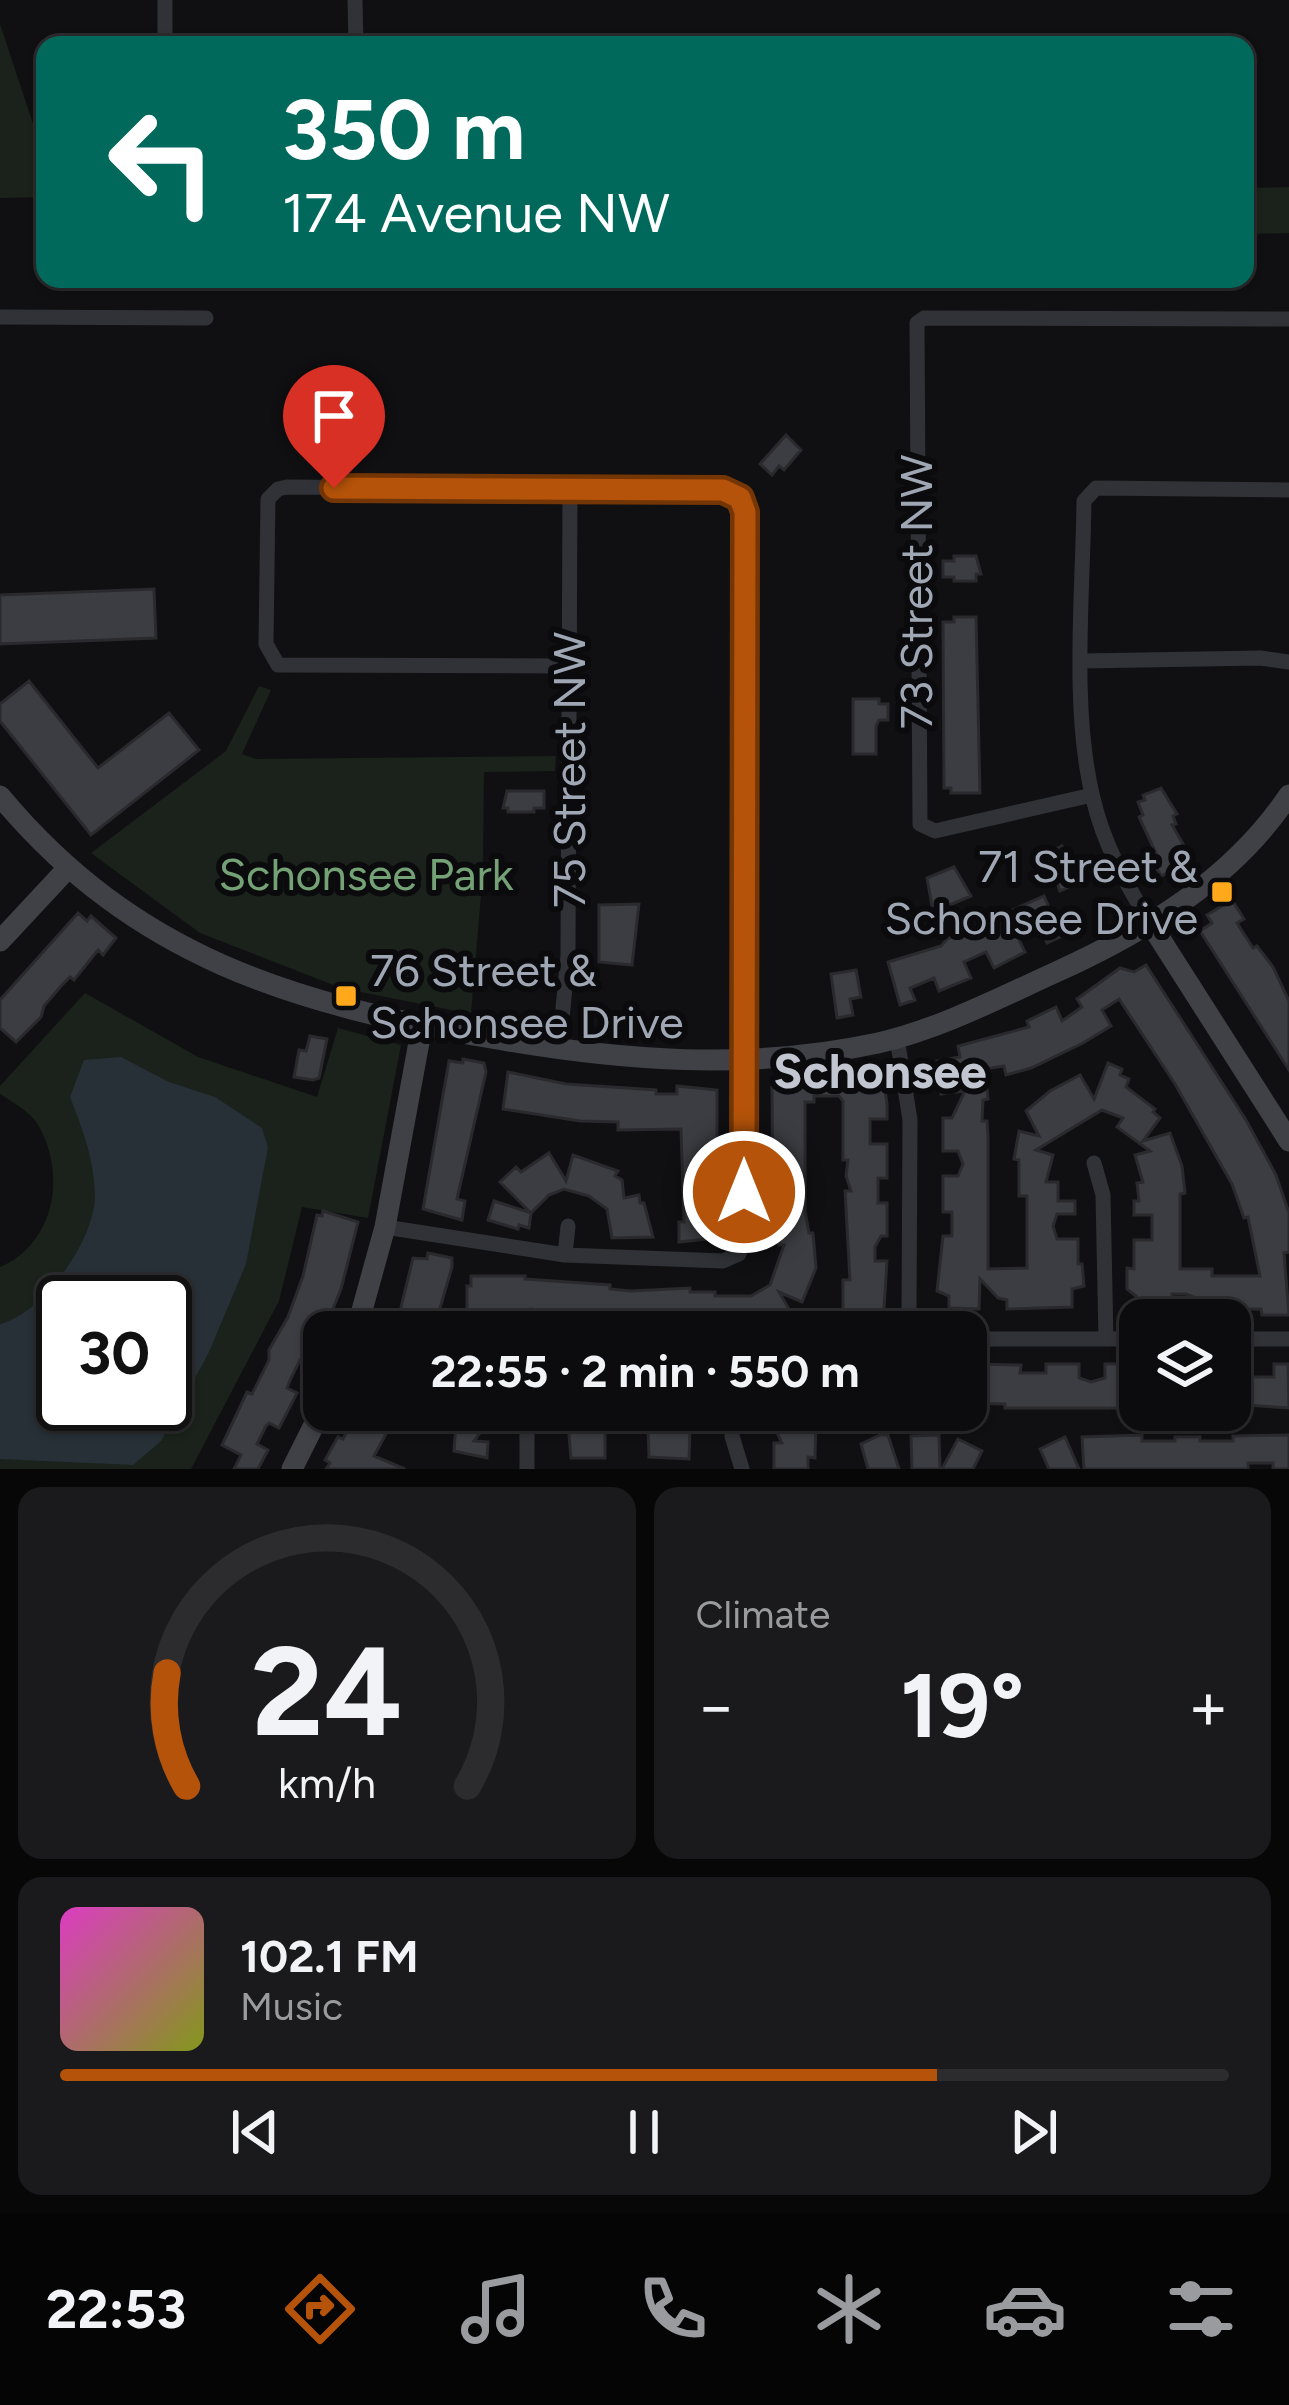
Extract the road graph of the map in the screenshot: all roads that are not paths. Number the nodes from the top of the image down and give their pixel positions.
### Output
1 (165, 0) edge
2 (355, 0) edge
3 (165, 36) edge
4 (356, 36) edge
5 (0, 317) edge
6 (206, 318) dead end
7 (1289, 319) edge
8 (570, 489) junction
9 (1289, 490) edge
10 (1082, 661) junction
11 (1289, 662) edge
12 (569, 666) junction
13 (1092, 795) junction
14 (1289, 795) edge
15 (0, 796) edge
16 (68, 868) junction
17 (1150, 923) junction
18 (0, 940) edge
19 (422, 1026) junction
20 (897, 1038) junction
21 (559, 1050) junction
22 (744, 1060) junction
23 (1289, 1141) edge
24 (1094, 1163) dead end
25 (568, 1226) dead end
26 (385, 1227) junction
27 (565, 1255) junction
28 (362, 1311) edge
29 (913, 1311) edge
30 (987, 1339) edge
31 (1106, 1339) junction
32 (1119, 1339) edge
33 (1251, 1339) edge
34 (1289, 1339) edge
35 (311, 1431) edge
36 (527, 1434) dead end
37 (732, 1436) dead end
38 (292, 1469) edge
39 (527, 1469) edge
40 (742, 1469) edge

1 - 3 street
2 - 4 street
5 - 6 street
7 - 13 street, 73 Street NW
8 - 12 street, 75 Street NW
8 - 12 street
8 - 22 street
9 - 10 street
10 - 11 street
10 - 13 street
12 - 21 street, 75 Street NW
13 - 17 street
14 - 17 street
15 - 16 street
16 - 18 street
16 - 19 street
17 - 20 street
17 - 23 street
19 - 21 street
19 - 26 street
20 - 22 street
20 - 29 street
21 - 22 street
22 - 27 street
24 - 31 street
25 - 27 street
26 - 27 street
26 - 28 street
30 - 31 street
31 - 32 street
33 - 34 street
35 - 38 street
36 - 39 street
37 - 40 street

